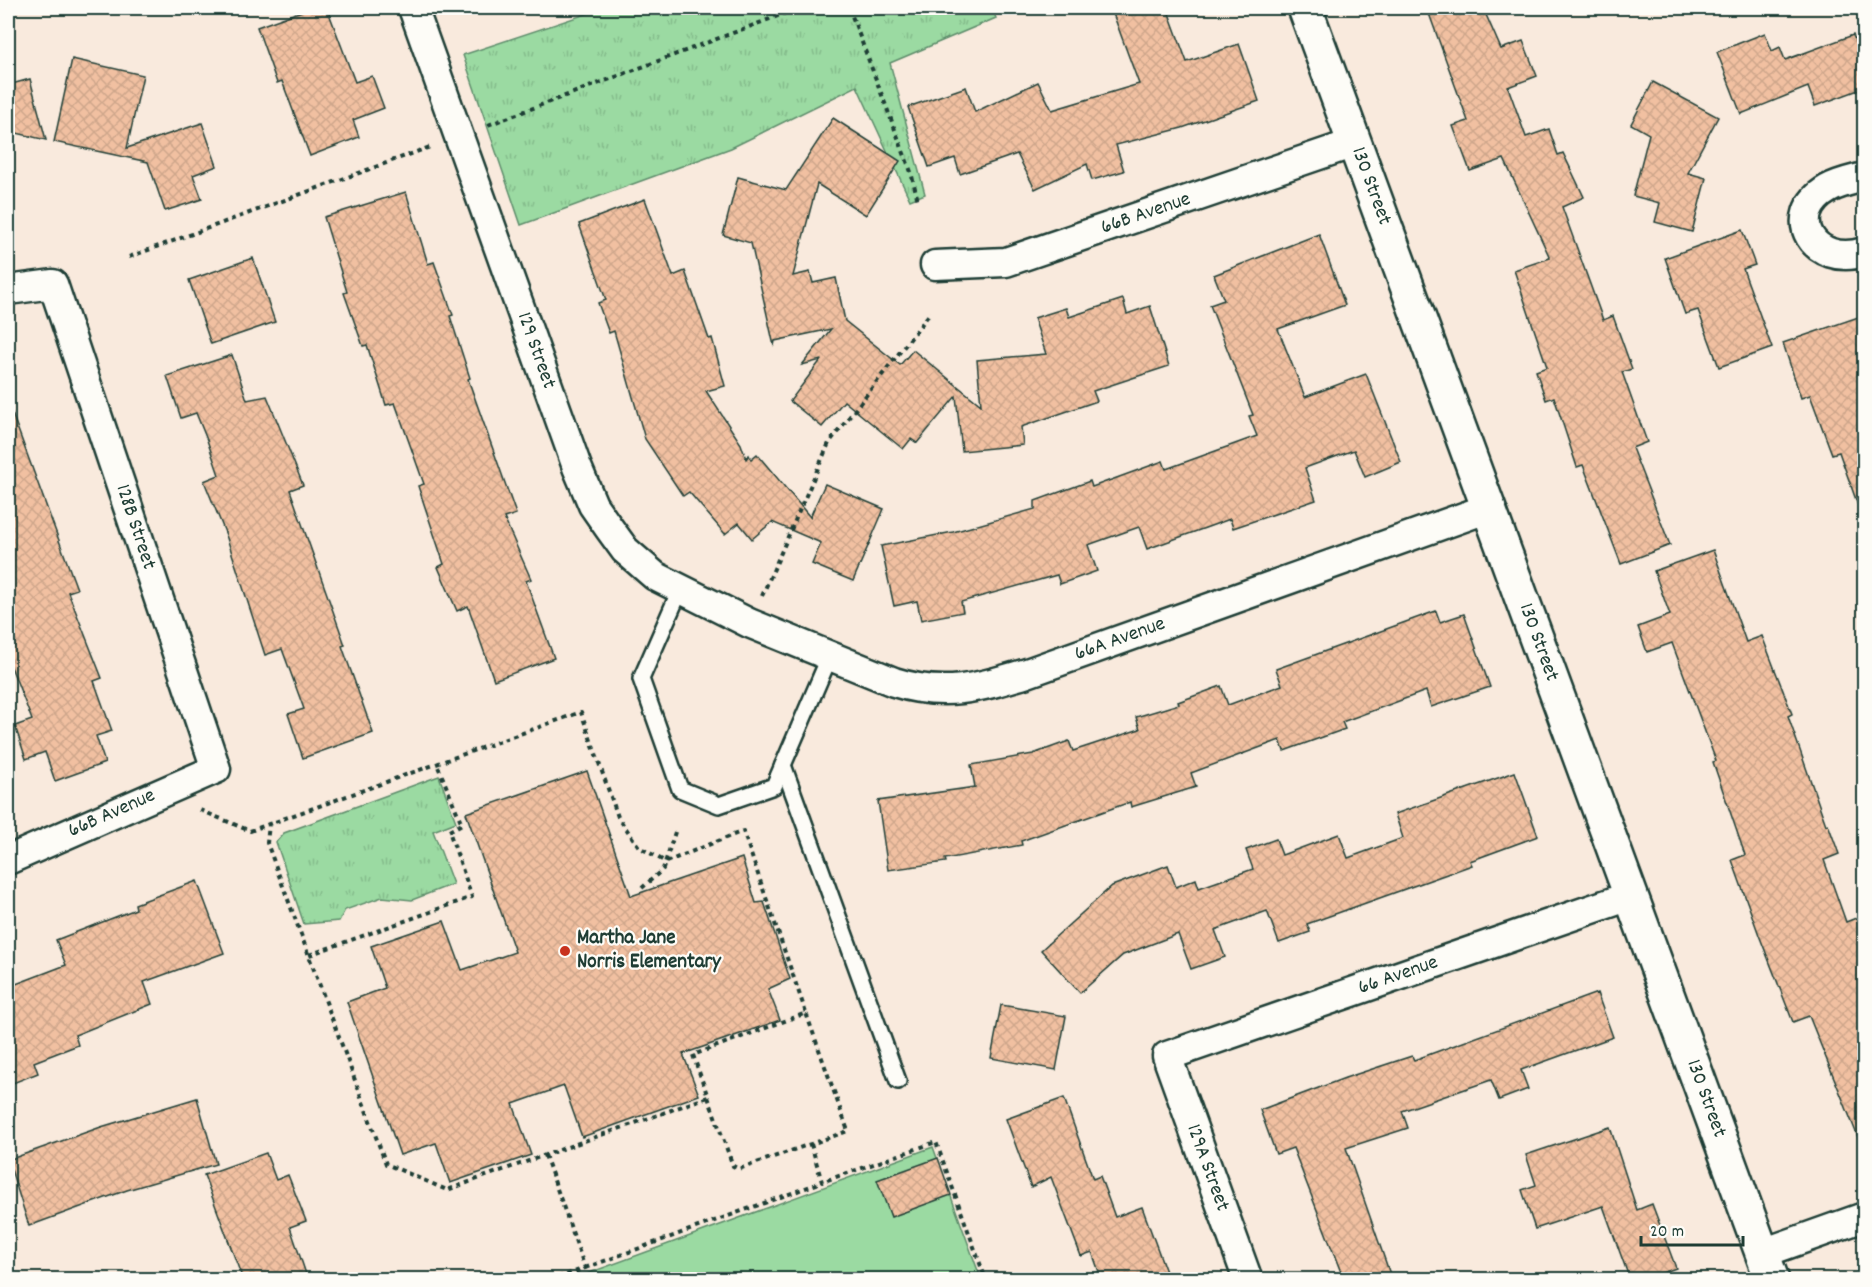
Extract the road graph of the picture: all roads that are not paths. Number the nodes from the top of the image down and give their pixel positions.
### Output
1 (413, 8) edge
2 (1305, 8) edge
3 (1354, 143) junction
4 (1864, 177) edge
5 (1864, 252) edge
6 (935, 265) dead end
7 (8, 290) edge
8 (1489, 508) junction
9 (680, 591) junction
10 (755, 611) joint
11 (829, 658) junction
12 (783, 765) junction
13 (216, 769) joint
14 (8, 860) edge
15 (1629, 896) junction
16 (1167, 1056) joint
17 (898, 1081) dead end
18 (1864, 1217) edge
19 (1768, 1266) edge
20 (1248, 1280) edge

1 - 9 street, 129 Street
2 - 3 street, 130 Street
3 - 6 street, 66B Avenue
3 - 8 street, 130 Street
4 - 5 street
7 - 13 street, 128B Street
8 - 11 street, 66A Avenue
8 - 15 street, 130 Street
9 - 10 street, 129 Street
9 - 12 lane
10 - 11 street, 66A Avenue
11 - 12 lane
12 - 17 lane
13 - 14 street, 66B Avenue
15 - 16 street, 66 Avenue
15 - 19 street, 130 Street
16 - 20 street, 129A Street
18 - 19 street

